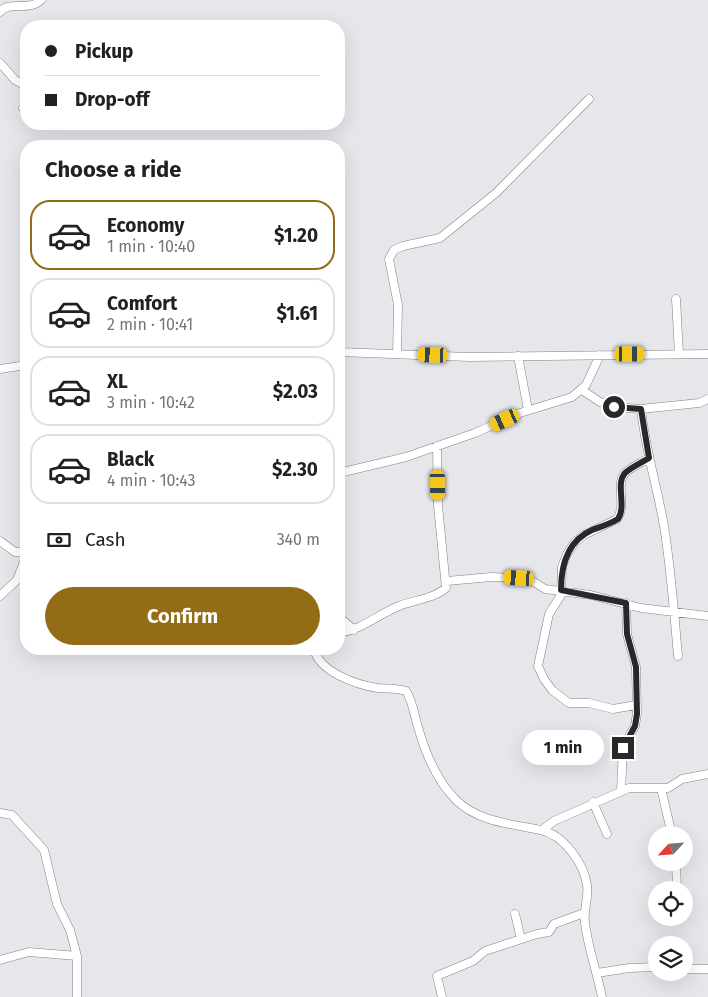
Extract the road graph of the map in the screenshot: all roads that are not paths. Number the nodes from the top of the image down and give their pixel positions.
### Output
1 (41, 0) edge
2 (0, 12) edge
3 (0, 63) edge
4 (20, 83) edge
5 (589, 99) dead end
6 (676, 299) dead end
7 (345, 352) edge
8 (397, 354) junction
9 (679, 354) junction
10 (600, 355) junction
11 (518, 356) junction
12 (707, 356) edge
13 (20, 366) edge
14 (0, 369) edge
15 (582, 390) junction
16 (708, 399) edge
17 (641, 409) junction
18 (528, 410) junction
19 (437, 446) junction
20 (649, 458) junction
21 (345, 473) edge
22 (0, 540) edge
23 (20, 552) edge
24 (20, 572) edge
25 (447, 581) junction
26 (561, 590) junction
27 (0, 596) edge
28 (626, 603) junction
29 (675, 611) junction
30 (708, 616) edge
31 (345, 622) edge
32 (354, 630) junction
33 (345, 632) edge
34 (316, 655) edge
35 (678, 656) dead end
36 (636, 705) junction
37 (708, 774) edge
38 (661, 788) junction
39 (621, 792) junction
40 (593, 802) junction
41 (0, 813) edge
42 (670, 826) edge
43 (542, 830) junction
44 (607, 834) dead end
45 (584, 913) junction
46 (515, 914) dead end
47 (521, 939) junction
48 (77, 956) junction
49 (0, 960) edge
50 (648, 967) edge
51 (693, 969) edge
52 (708, 969) edge
53 (597, 974) junction
54 (77, 997) edge
55 (442, 997) edge
56 (602, 997) edge

1 - 2 street
3 - 4 street
5 - 8 street
6 - 9 street
7 - 8 street
8 - 11 street
9 - 10 street
9 - 12 street
10 - 11 street
10 - 15 street
11 - 18 street
13 - 14 street
15 - 17 street
15 - 18 street
16 - 17 street
17 - 20 street
18 - 19 street
19 - 21 street
19 - 25 street
20 - 26 street
20 - 29 street
22 - 23 street
24 - 27 street
25 - 26 street
25 - 32 street
26 - 28 street
26 - 36 street
28 - 29 street
28 - 36 street
29 - 30 street
29 - 35 street
31 - 32 street
32 - 33 street
34 - 43 street
36 - 39 street
37 - 38 street
38 - 39 street
38 - 42 street
39 - 40 street
40 - 43 street
40 - 44 street
41 - 48 street
43 - 45 street
45 - 47 street
45 - 53 street
46 - 47 street
47 - 55 street
48 - 49 street
48 - 54 street
50 - 53 street
51 - 52 street
53 - 56 street

